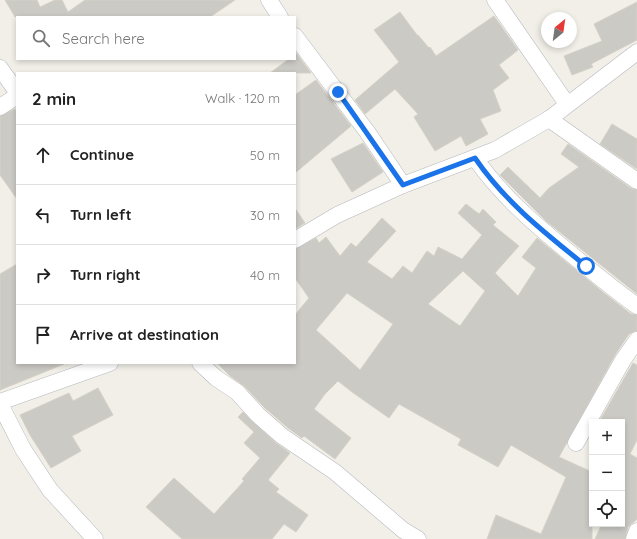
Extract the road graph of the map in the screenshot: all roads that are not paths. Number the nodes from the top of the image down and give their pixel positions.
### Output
1 (269, 0) edge
2 (495, 0) edge
3 (279, 16) edge
4 (296, 37) edge
5 (637, 52) edge
6 (0, 68) edge
7 (16, 91) edge
8 (16, 97) edge
9 (567, 104) junction
10 (0, 108) edge
11 (549, 119) junction
12 (475, 158) junction
13 (637, 182) edge
14 (403, 185) junction
15 (296, 239) edge
16 (637, 306) edge
17 (637, 340) edge
18 (631, 358) edge
19 (107, 364) edge
20 (201, 364) edge
21 (0, 403) edge
22 (576, 443) dead end
23 (637, 531) edge
24 (95, 539) edge
25 (418, 539) edge
26 (634, 539) edge

1 - 3 street
2 - 9 street
4 - 14 street
5 - 9 street
6 - 7 street
8 - 10 street
9 - 11 street
11 - 12 street
11 - 13 street
12 - 14 street
12 - 16 street
14 - 15 street
17 - 18 street
18 - 22 street
19 - 21 street
20 - 25 street
21 - 24 street
23 - 26 street

